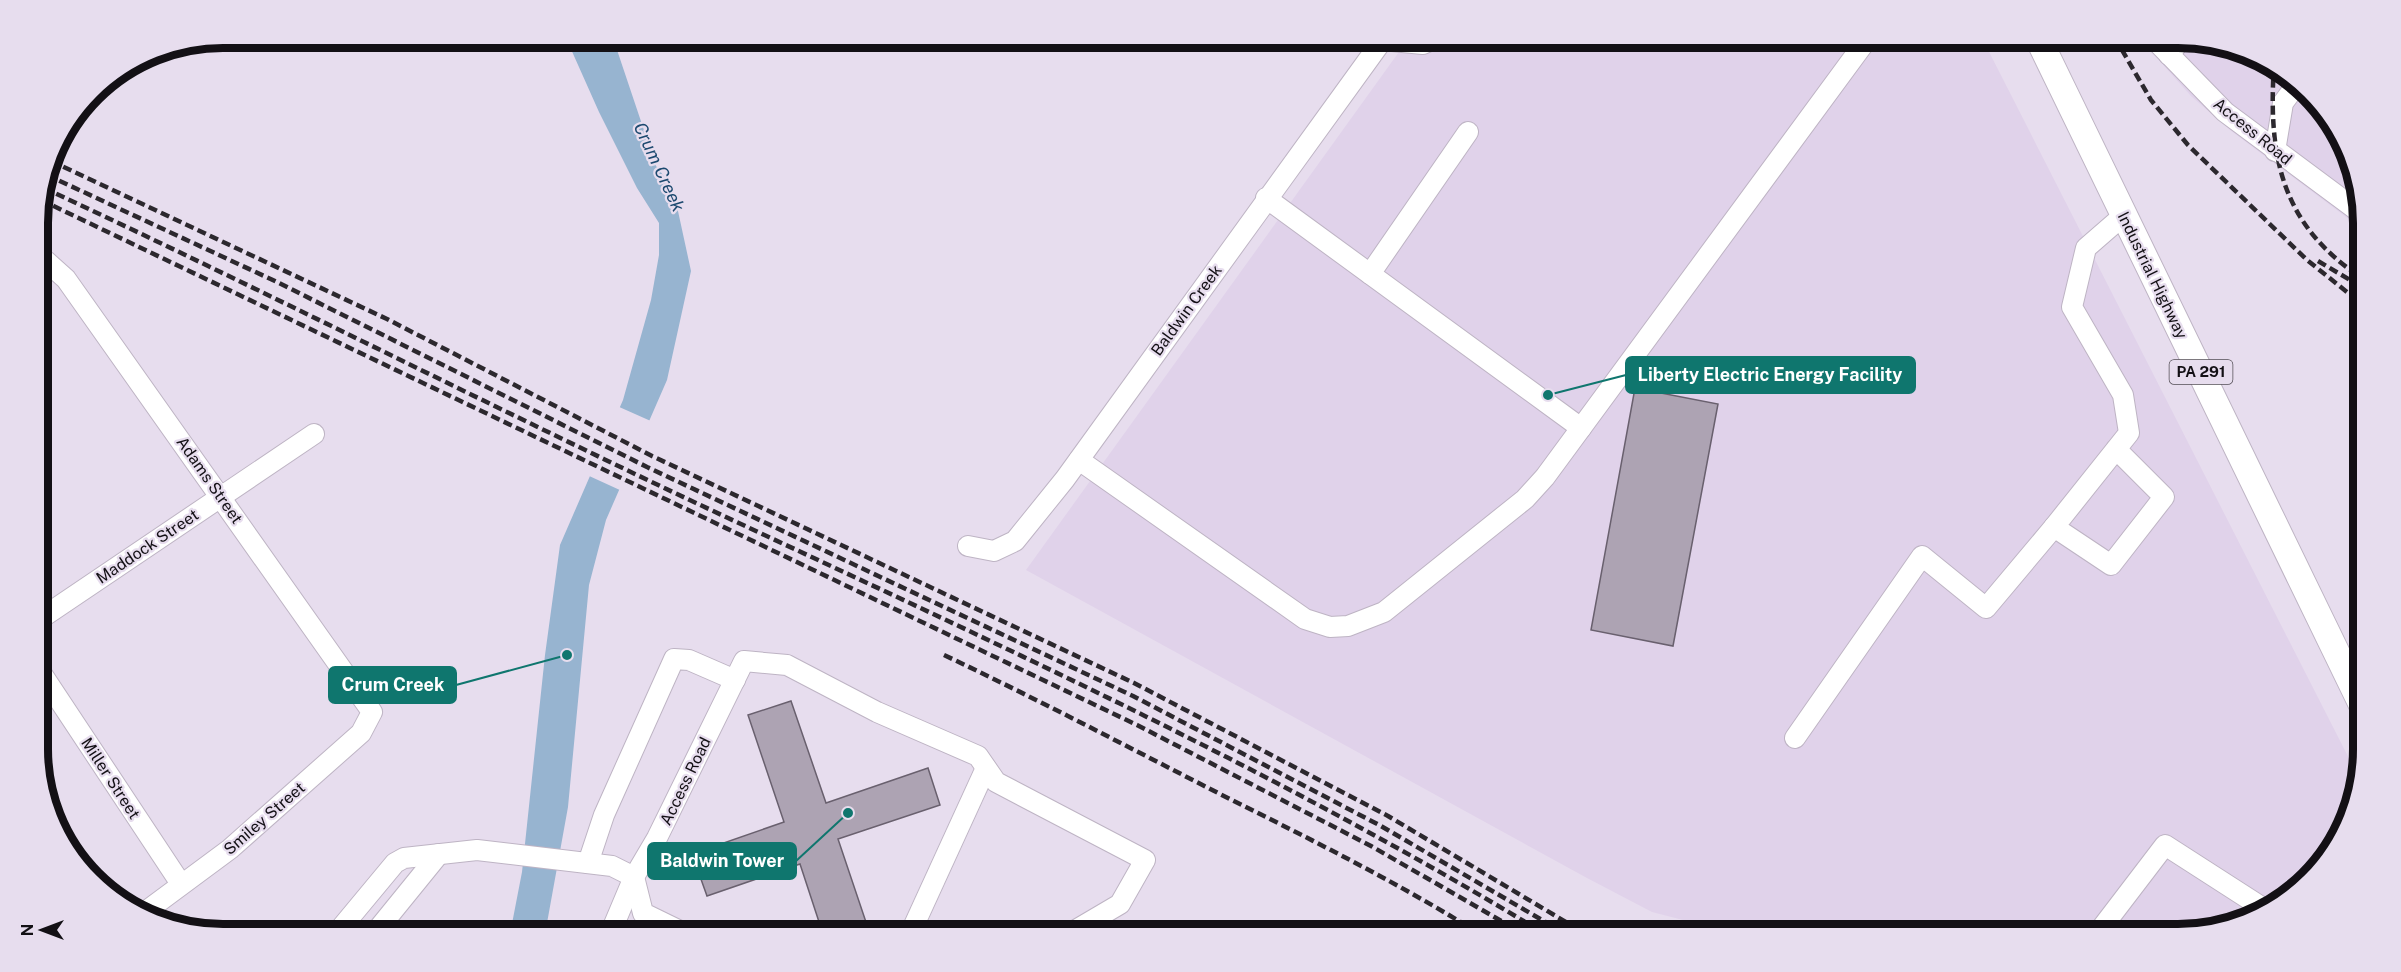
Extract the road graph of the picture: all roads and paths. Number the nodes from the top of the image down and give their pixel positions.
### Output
1 (1376, 48) edge
2 (1862, 48) edge
3 (2043, 48) edge
4 (2162, 48) edge
5 (2174, 48) edge
6 (2169, 55) junction
7 (2292, 90) edge
8 (1468, 132) dead end
9 (2275, 151) junction
10 (1266, 198) junction
11 (2352, 207) edge
12 (2124, 215) junction
13 (48, 264) edge
14 (1370, 274) junction
15 (1581, 428) junction
16 (314, 434) dead end
17 (2116, 449) junction
18 (1079, 460) junction
19 (222, 496) junction
20 (2054, 527) junction
21 (968, 546) dead end
22 (48, 614) edge
23 (735, 680) junction
24 (48, 683) edge
25 (2353, 686) edge
26 (372, 712) joint
27 (1795, 738) dead end
28 (986, 768) junction
29 (439, 854) junction
30 (579, 862) junction
31 (634, 877) junction
32 (181, 884) junction
33 (2258, 905) edge
34 (150, 908) edge
35 (344, 924) edge
36 (382, 924) edge
37 (614, 924) edge
38 (666, 924) edge
39 (915, 924) edge
40 (1086, 924) edge
41 (2105, 924) edge

1 - 10 street, Baldwin Creek
2 - 15 street
3 - 12 main road, Industrial Highway / PA 291
4 - 6 street, Access Road
5 - 6 street
6 - 9 street, Access Road
7 - 9 street
8 - 14 street
9 - 11 street, Access Road
10 - 14 street
10 - 18 street, Baldwin Creek
12 - 17 street
12 - 25 main road, Industrial Highway / PA 291
13 - 19 street, Adams Street
14 - 15 street
15 - 18 street
16 - 19 street, Maddock Street
17 - 20 street
17 - 20 street
18 - 21 street, Baldwin Creek
19 - 22 street, Maddock Street
19 - 26 street, Adams Street
20 - 27 street
23 - 28 street, Access Road
23 - 30 street
23 - 31 street, Access Road
24 - 32 street, Miller Street
26 - 32 street, Smiley Street
28 - 39 street
28 - 40 street
29 - 30 street
29 - 35 street
29 - 36 street
30 - 31 street
31 - 37 street, Access Road
31 - 38 street
32 - 34 street, Smiley Street
33 - 41 street

